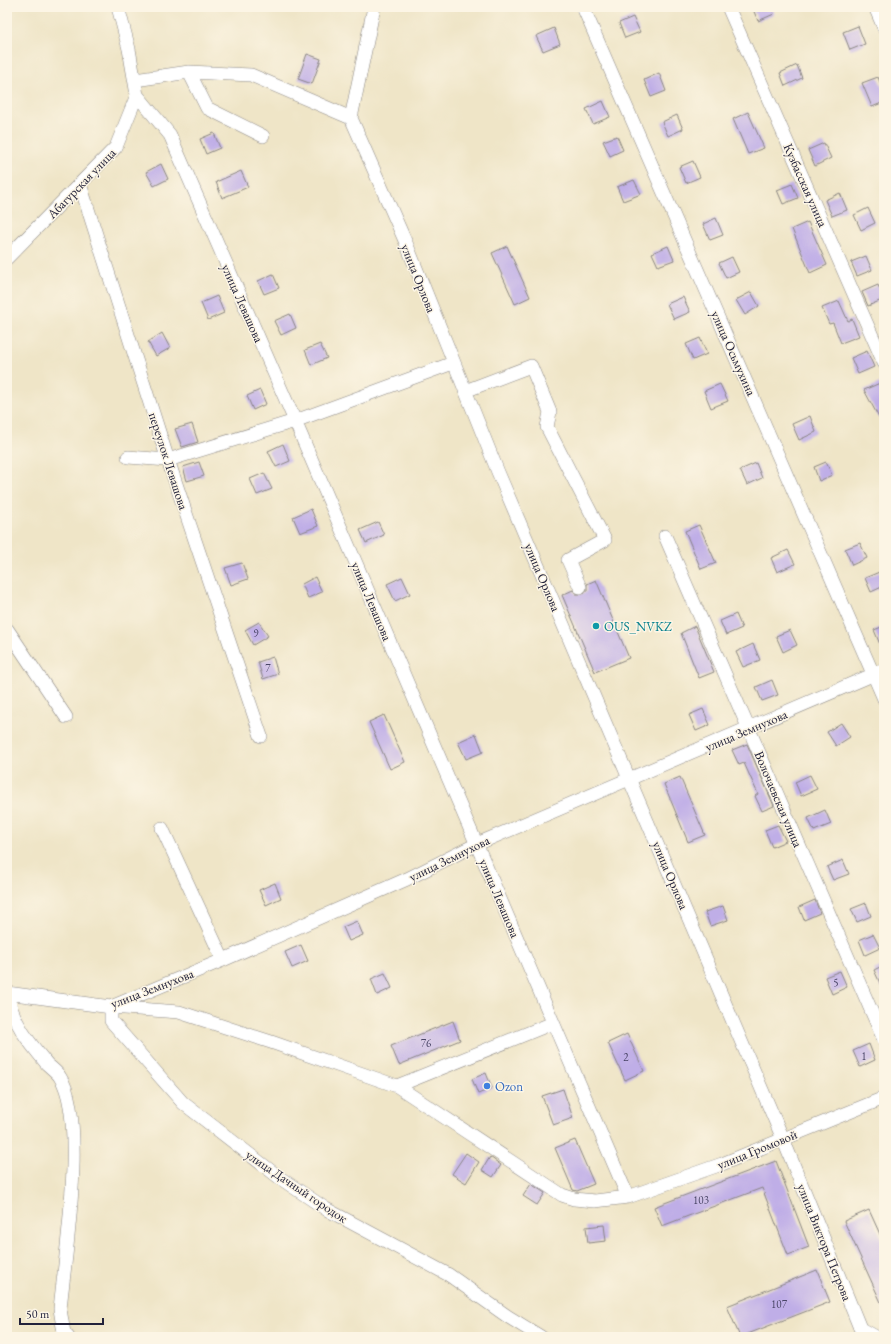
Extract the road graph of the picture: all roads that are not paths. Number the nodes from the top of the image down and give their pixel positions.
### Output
1 (118, 7) edge
2 (374, 7) edge
3 (583, 7) edge
4 (728, 7) edge
5 (875, 7) edge
6 (884, 28) edge
7 (189, 72) junction
8 (135, 80) junction
9 (137, 95) junction
10 (351, 118) junction
11 (263, 136) dead end
12 (80, 184) junction
13 (7, 258) edge
14 (453, 363) junction
15 (884, 364) edge
16 (465, 391) junction
17 (295, 421) junction
18 (128, 457) dead end
19 (168, 460) junction
20 (665, 536) dead end
21 (580, 587) dead end
22 (7, 629) edge
23 (879, 673) edge
24 (884, 699) edge
25 (66, 717) dead end
26 (749, 729) junction
27 (261, 736) dead end
28 (631, 780) junction
29 (162, 828) dead end
30 (477, 844) junction
31 (224, 960) junction
32 (7, 993) edge
33 (110, 1007) junction
34 (553, 1023) junction
35 (884, 1040) edge
36 (397, 1086) junction
37 (884, 1098) edge
38 (783, 1139) junction
39 (628, 1197) junction
40 (68, 1337) edge
41 (541, 1337) edge
42 (876, 1337) edge

1 - 8 street
2 - 10 street
3 - 23 street, улица Осьмухина
4 - 15 street, Кузбасская улица
5 - 6 street
7 - 8 street
7 - 10 street
7 - 11 street
8 - 9 street
9 - 12 street, Абагурская улица
9 - 17 street, улица Левашова
10 - 14 street, улица Орлова
12 - 13 street, Абагурская улица
12 - 19 street, переулок Левашова
14 - 16 street, улица Орлова
14 - 17 street
16 - 21 street
16 - 28 street, улица Орлова
17 - 19 street
17 - 30 street, улица Левашова
18 - 19 street
19 - 27 street, переулок Левашова
20 - 26 street, Волочаевская улица
22 - 25 street
23 - 24 street, улица Осьмухина
23 - 26 street, улица Земнухова
26 - 28 street, улица Земнухова
26 - 35 street, Волочаевская улица
28 - 30 street, улица Земнухова
28 - 38 street, улица Орлова
29 - 31 street
30 - 31 street, улица Земнухова
30 - 34 street, улица Левашова
31 - 33 street, улица Земнухова
32 - 33 street, улица Земнухова
32 - 40 street
33 - 36 street, улица Громовой
33 - 41 street, улица Дачный городок
34 - 36 street
34 - 39 street, улица Левашова
36 - 39 street, улица Громовой
37 - 38 street, улица Громовой
38 - 39 street, улица Громовой
38 - 42 street, улица Виктора Петрова

